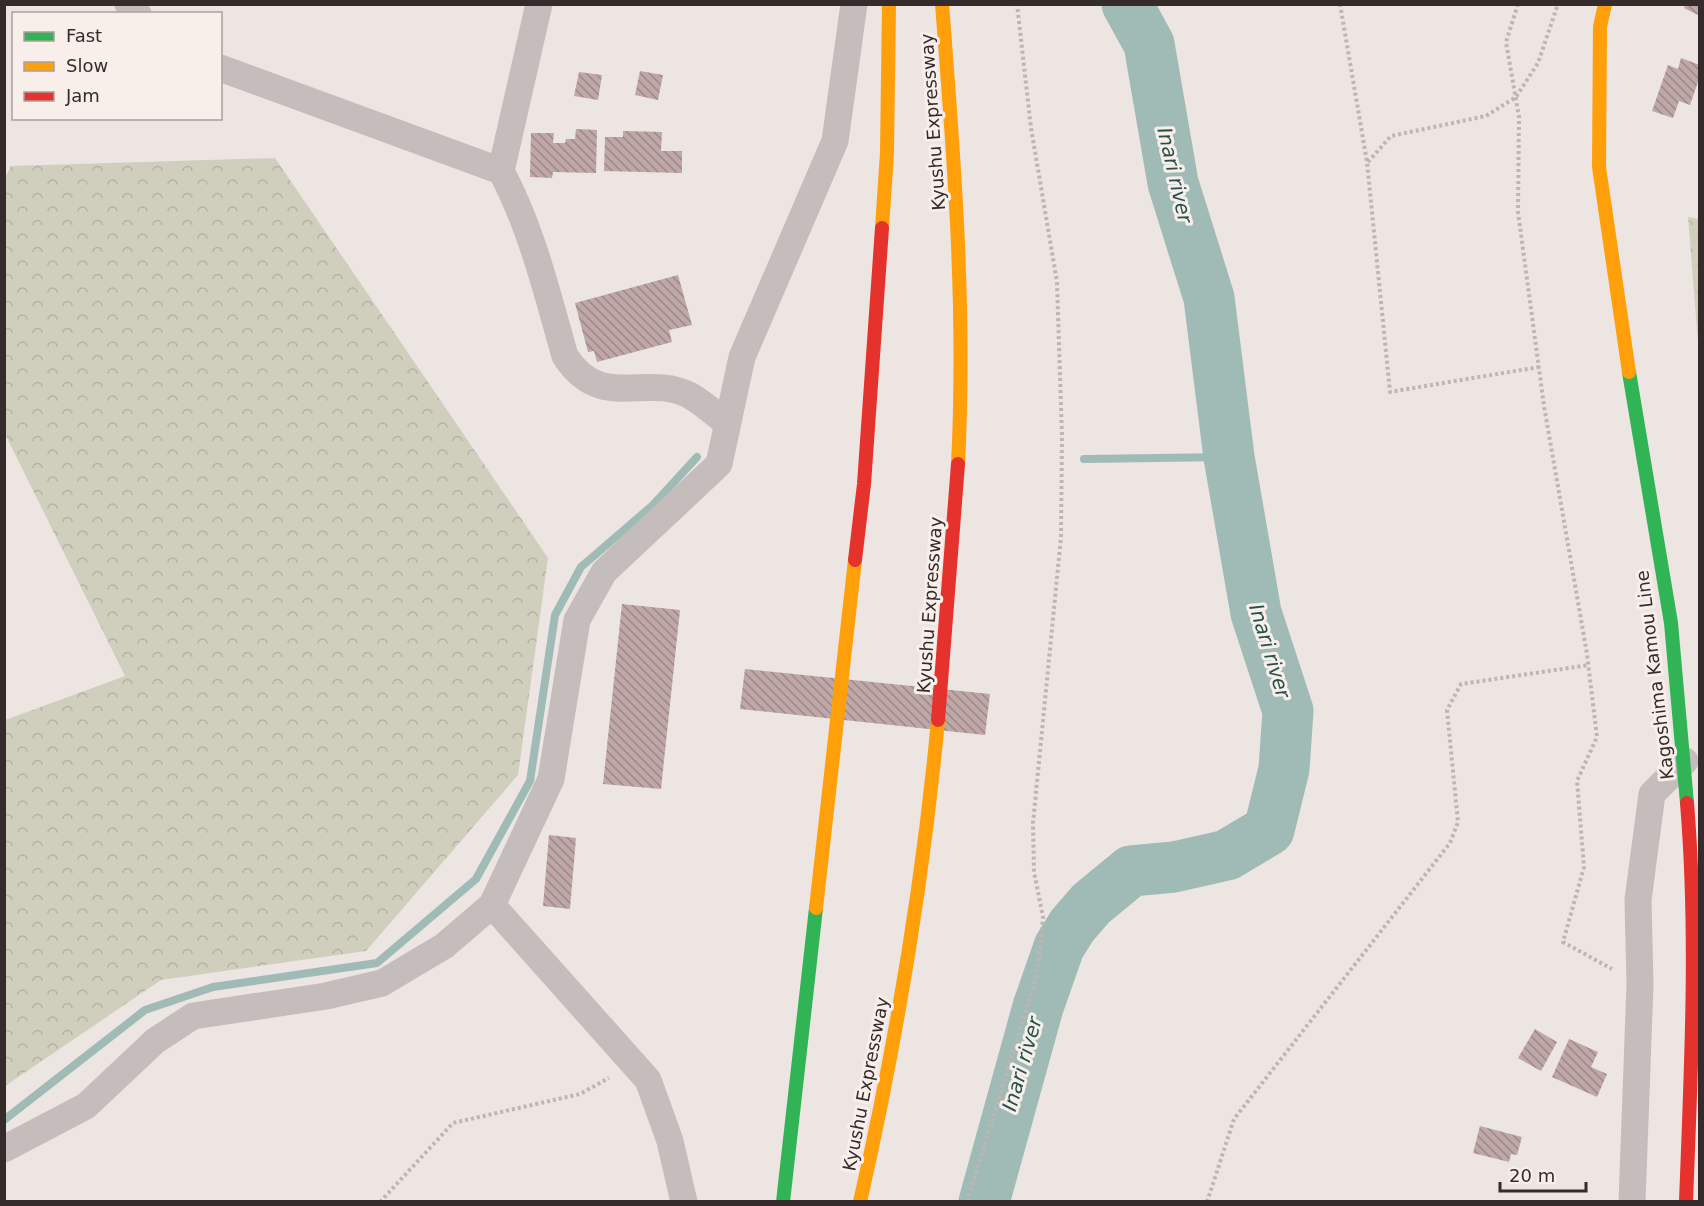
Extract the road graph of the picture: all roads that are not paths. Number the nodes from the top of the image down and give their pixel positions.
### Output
1 (539, 4) edge
2 (888, 4) edge
3 (942, 4) edge
4 (1605, 4) edge
5 (847, 8) edge
6 (222, 69) edge
7 (501, 171) junction
8 (727, 423) junction
9 (1684, 761) junction
10 (492, 905) junction
11 (4, 1149) edge
12 (684, 1202) edge
13 (783, 1202) edge
14 (860, 1202) edge
15 (1632, 1202) edge
16 (1686, 1202) edge

1 - 7 street
2 - 13 main road
3 - 14 main road, Kyushu Expressway
4 - 9 main road, Kagoshima Kamou Line
5 - 8 street
6 - 7 street
7 - 8 street
8 - 10 street
9 - 15 street
9 - 16 main road, Kagoshima Kamou Line
10 - 11 street
10 - 12 street

